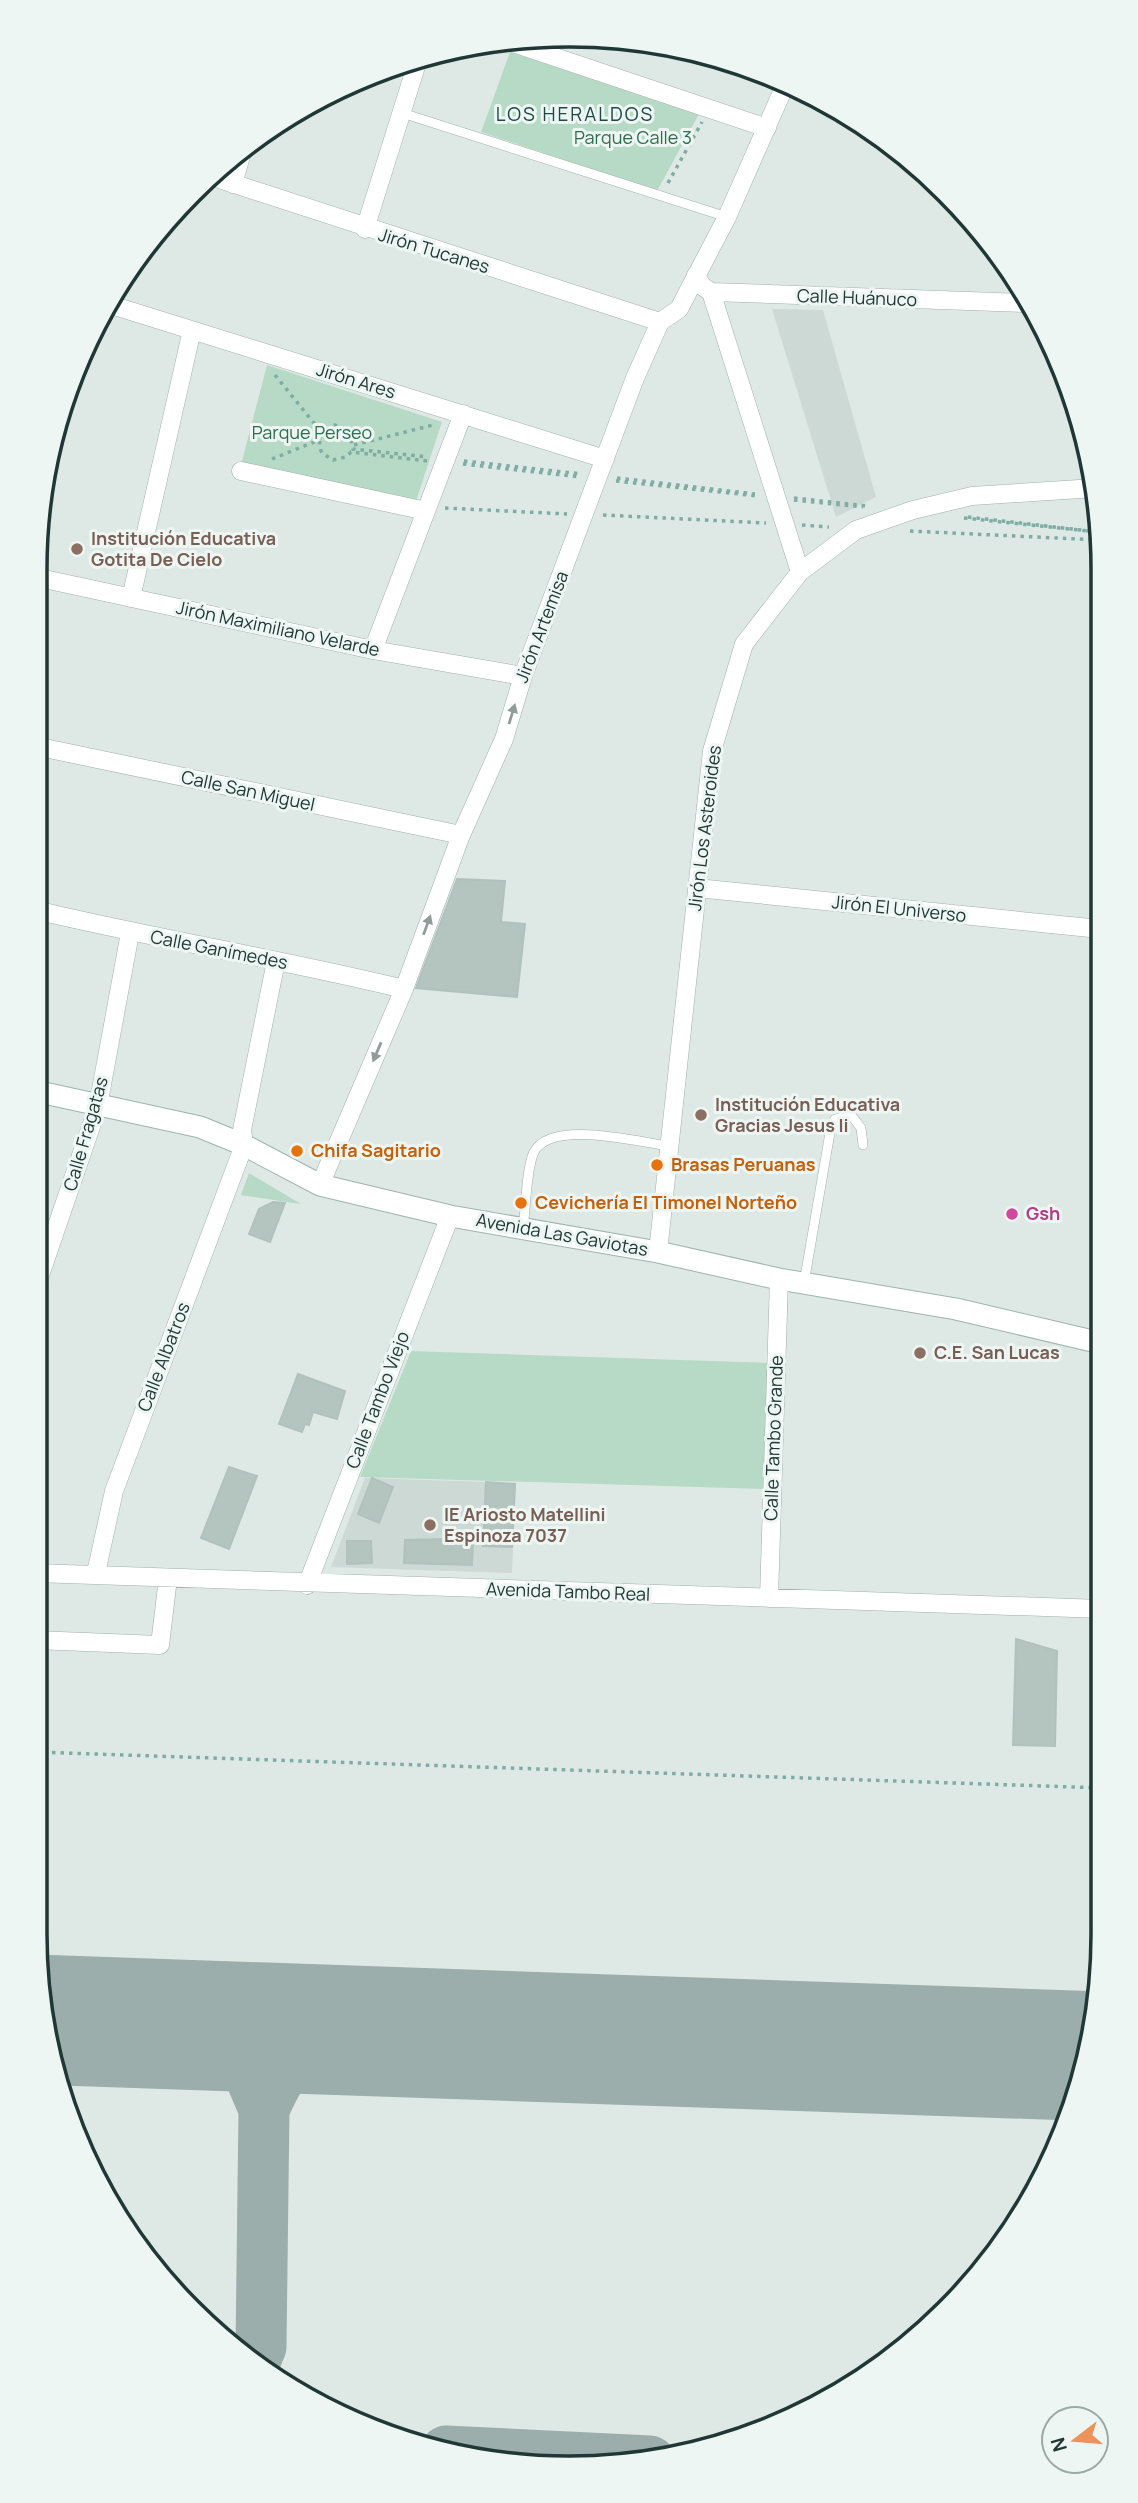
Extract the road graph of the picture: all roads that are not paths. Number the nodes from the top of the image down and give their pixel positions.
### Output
1 (530, 49) edge
2 (415, 71) edge
3 (782, 93) edge
4 (402, 113) junction
5 (767, 128) junction
6 (238, 166) edge
7 (222, 180) edge
8 (233, 184) junction
9 (727, 217) junction
10 (365, 229) junction
11 (696, 275) junction
12 (711, 292) junction
13 (1018, 303) edge
14 (118, 307) edge
15 (660, 322) junction
16 (192, 330) junction
17 (463, 414) junction
18 (605, 459) junction
19 (241, 471) road end
20 (1084, 489) edge
21 (432, 509) junction
22 (800, 572) junction
23 (47, 580) edge
24 (131, 598) junction
25 (373, 650) junction
26 (523, 676) junction
27 (47, 749) edge
28 (461, 835) junction
29 (697, 888) junction
30 (47, 913) edge
31 (1091, 928) edge
32 (130, 933) junction
33 (276, 961) junction
34 (404, 989) junction
35 (47, 1094) edge
36 (98, 1106) junction
37 (244, 1145) junction
38 (863, 1145) dead end
39 (668, 1146) junction
40 (320, 1185) junction
41 (450, 1216) junction
42 (523, 1228) junction
43 (47, 1238) edge
44 (658, 1252) junction
45 (779, 1279) junction
46 (804, 1283) junction
47 (1091, 1341) edge
48 (47, 1573) edge
49 (96, 1573) junction
50 (168, 1578) junction
51 (307, 1585) junction
52 (769, 1598) junction
53 (1091, 1609) edge
54 (47, 1640) edge

1 - 5 street
2 - 4 street
3 - 5 street, Jirón Artemisa
4 - 9 lane
4 - 10 street
5 - 9 street, Jirón Artemisa
6 - 8 street
7 - 8 street, Jirón Tucanes
8 - 10 street, Jirón Tucanes
9 - 11 street, Jirón Artemisa
10 - 15 street, Jirón Tucanes
11 - 12 street
11 - 15 street, Jirón Artemisa
12 - 13 street, Calle Huánuco
12 - 22 street
14 - 16 street, Jirón Ares
15 - 18 street, Jirón Artemisa
16 - 17 street, Jirón Ares
16 - 24 street
17 - 18 street, Jirón Ares
17 - 21 street
18 - 26 street, Jirón Artemisa
19 - 21 street
20 - 22 street, Jirón Los Asteroides
21 - 25 street
22 - 29 street, Jirón Los Asteroides
23 - 24 street, Jirón Maximiliano Velarde
24 - 25 street, Jirón Maximiliano Velarde
25 - 26 street, Jirón Maximiliano Velarde
28 -> 26 street, Jirón Artemisa
27 - 28 street, Calle San Miguel
34 -> 28 street, Jirón Artemisa
29 - 31 street, Jirón El Universo
29 - 39 street, Jirón Los Asteroides
30 - 32 street, Calle Ganímedes
32 - 33 street, Calle Ganímedes
32 - 36 street, Calle Fragatas
33 - 34 street, Calle Ganímedes
33 - 37 street, Calle Albatros
34 -> 40 street, Jirón Artemisa
35 - 36 street, Avenida Las Gaviotas
36 - 37 street, Avenida Las Gaviotas
36 - 43 street, Calle Fragatas
37 - 40 street, Avenida Las Gaviotas
37 - 49 street, Calle Albatros
38 - 46 lane
39 - 42 lane
39 - 44 street, Jirón Los Asteroides
40 - 41 street, Avenida Las Gaviotas
41 - 42 street, Avenida Las Gaviotas
41 - 51 street, Calle Tambo Viejo
42 - 44 street, Avenida Las Gaviotas
44 - 45 street, Avenida Las Gaviotas
45 - 46 street, Avenida Las Gaviotas
45 - 52 street, Calle Tambo Grande
46 - 47 street, Avenida Las Gaviotas
48 - 49 street, Avenida Tambo Real
49 - 50 street, Avenida Tambo Real
50 - 51 street, Avenida Tambo Real
50 - 54 street
51 - 52 street, Avenida Tambo Real
52 - 53 street, Avenida Tambo Real

